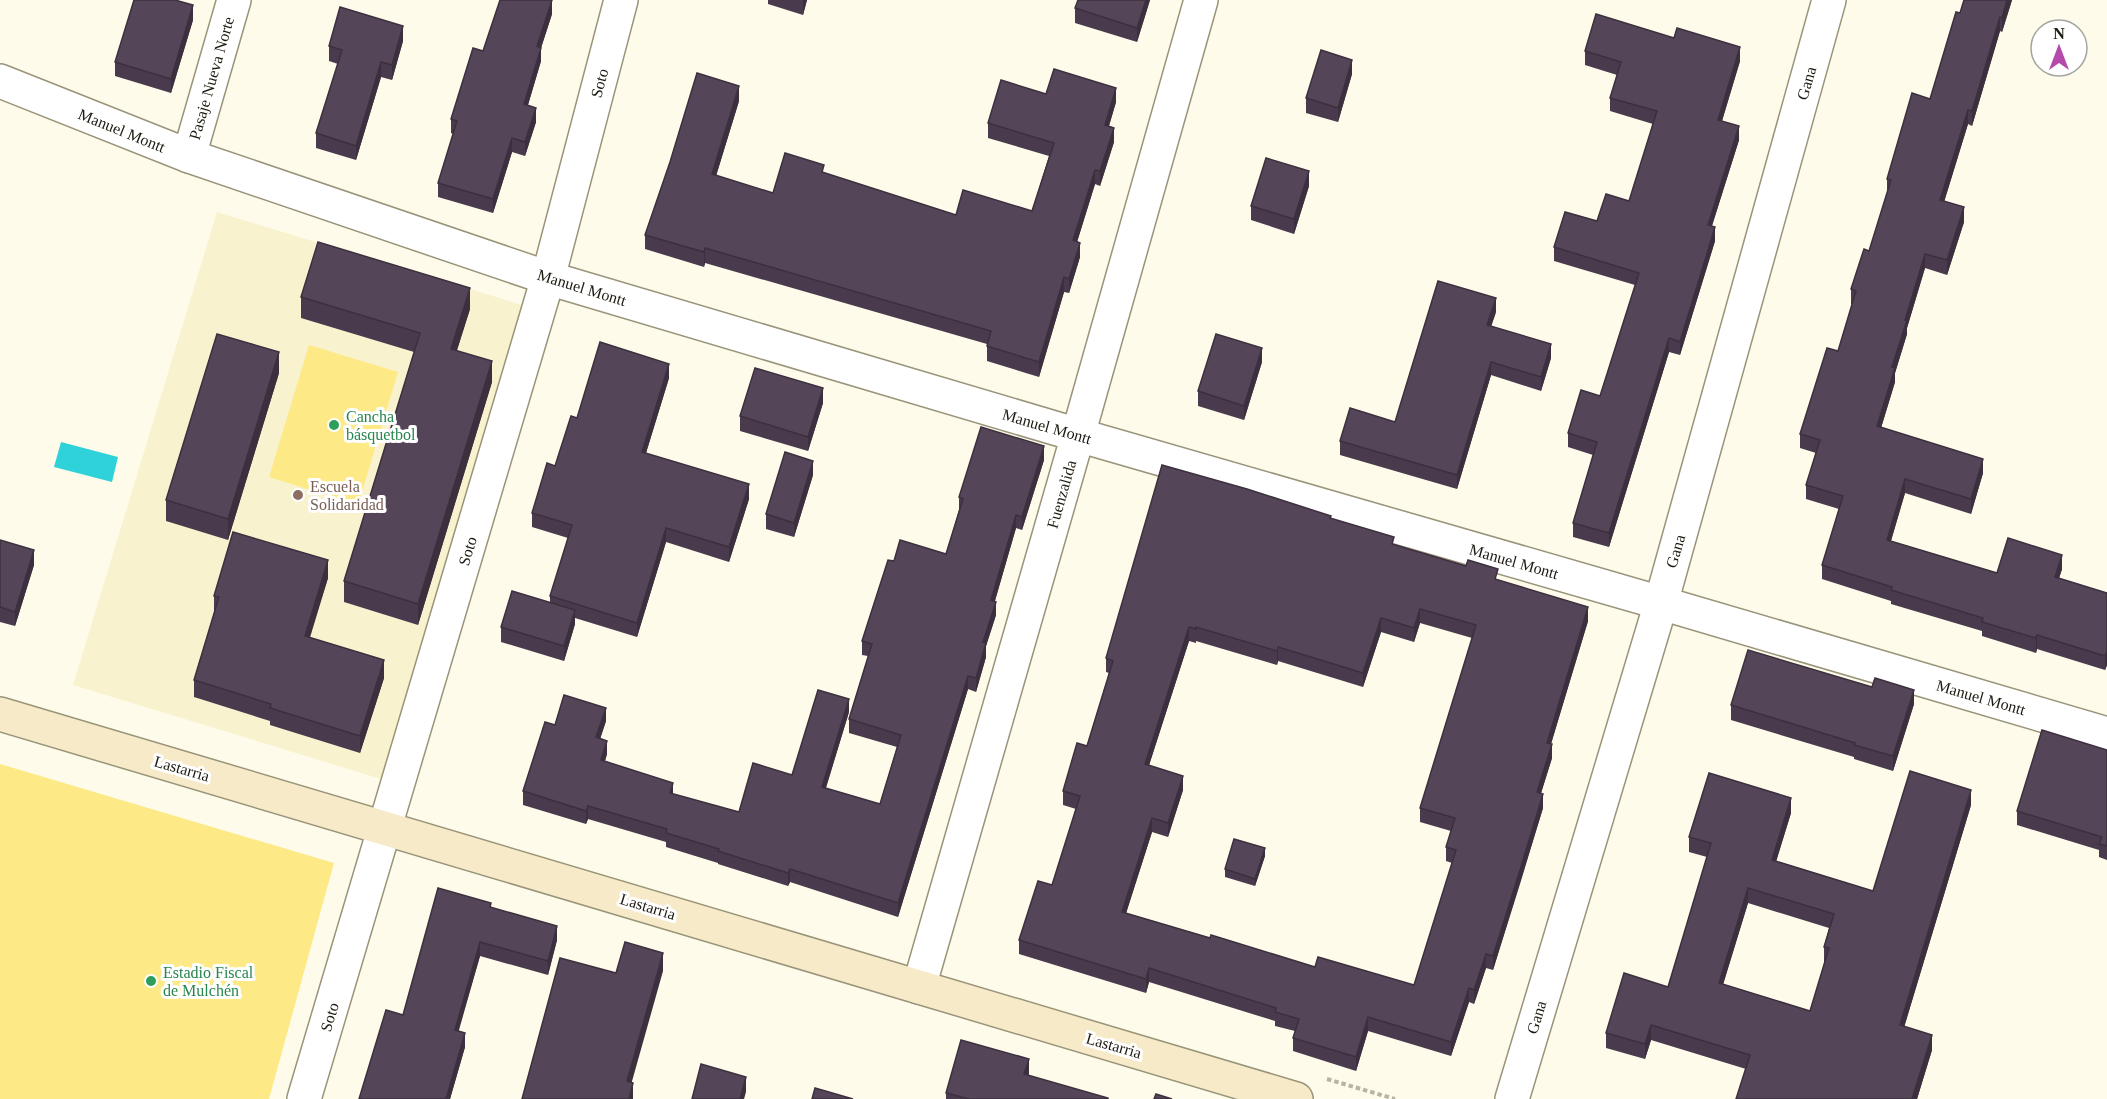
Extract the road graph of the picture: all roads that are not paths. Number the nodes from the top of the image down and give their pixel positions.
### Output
1 (234, 0) edge
2 (621, 0) edge
3 (1201, 0) edge
4 (1829, 0) edge
5 (0, 81) edge
6 (189, 156) junction
7 (548, 278) junction
8 (1078, 435) junction
9 (1661, 603) junction
10 (0, 714) edge
11 (2107, 734) edge
12 (384, 829) junction
13 (919, 987) junction
14 (304, 1099) edge
15 (1296, 1099) edge
16 (1512, 1099) edge

1 - 6 street, Pasaje Nueva Norte
2 - 7 street, Soto
3 - 8 street, Fuenzalida
4 - 9 street, Gana
5 - 6 street, Manuel Montt
6 - 7 street, Manuel Montt
7 - 8 street, Manuel Montt
7 - 12 street, Soto
8 - 9 street, Manuel Montt
8 - 13 street, Fuenzalida
9 - 11 street, Manuel Montt
9 - 16 street, Gana
10 - 12 main road, Lastarria
12 - 13 main road, Lastarria
12 - 14 street, Soto
13 - 15 main road, Lastarria

